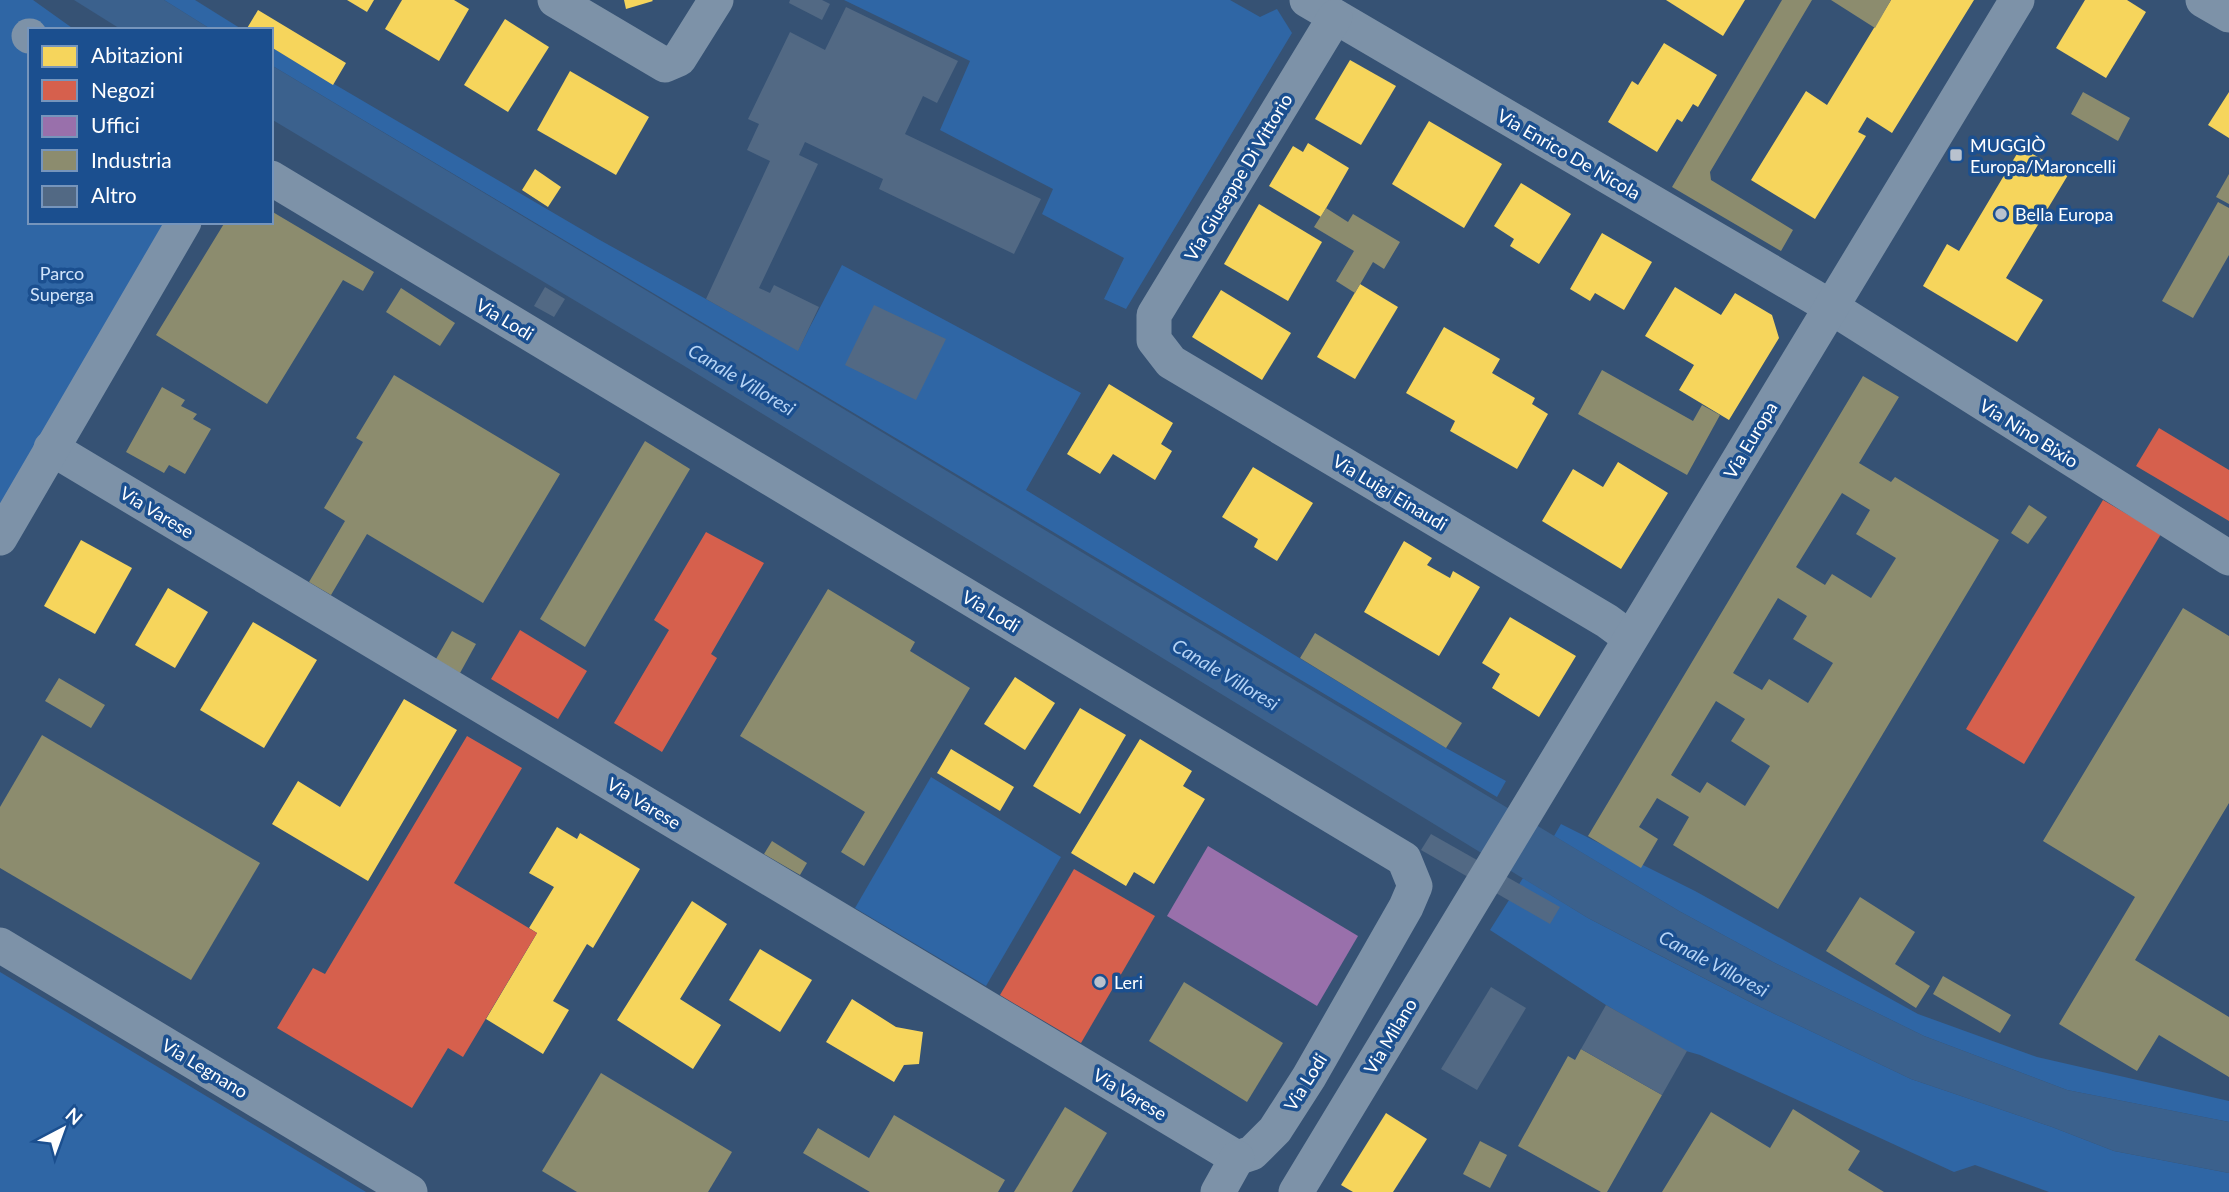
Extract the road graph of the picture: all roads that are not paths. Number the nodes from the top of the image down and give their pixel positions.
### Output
1 (555, 0) edge
2 (716, 0) edge
3 (2017, 0) edge
4 (2203, 0) edge
5 (1321, 8) edge
6 (2229, 15) edge
7 (273, 179) edge
8 (183, 224) edge
9 (1831, 307) junction
10 (1154, 340) joint
11 (51, 448) junction
12 (0, 538) edge
13 (2229, 558) edge
14 (1630, 638) junction
15 (1486, 878) joint
16 (0, 945) edge
17 (1237, 1158) junction
18 (1298, 1191) edge
19 (410, 1192) edge
20 (1217, 1192) edge

1 - 2 street
3 - 9 street, Via Europa
4 - 6 street
5 - 9 street, Via Enrico De Nicola
5 - 10 street, Via Giuseppe Di Vittorio
7 - 17 street, Via Lodi
8 - 11 street
9 - 13 street, Via Nino Bixio
9 - 14 street, Via Europa
10 - 14 street, Via Luigi Einaudi
11 - 12 street
11 - 17 street, Via Varese
14 - 15 street, Via Europa
15 - 18 street, Via Milano
16 - 19 street, Via Legnano
17 - 20 street

